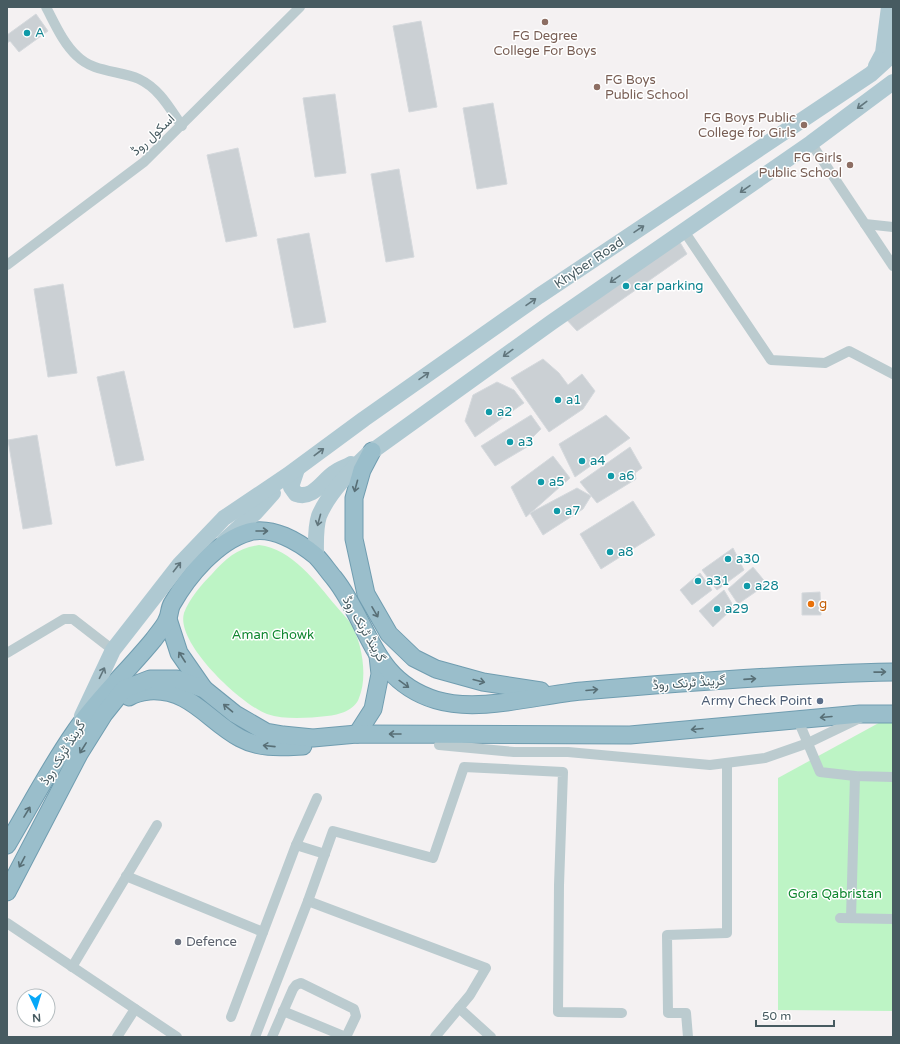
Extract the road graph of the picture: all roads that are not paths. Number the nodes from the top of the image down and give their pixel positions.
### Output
1 (46, 7) edge
2 (300, 7) edge
3 (889, 7) edge
4 (893, 54) edge
5 (871, 74) junction
6 (893, 82) edge
7 (182, 126) junction
8 (811, 143) junction
9 (865, 224) junction
10 (893, 227) edge
11 (684, 231) junction
12 (7, 265) edge
13 (893, 266) edge
14 (893, 374) edge
15 (370, 453) junction
16 (292, 472) junction
17 (316, 556) junction
18 (207, 558) junction
19 (168, 619) junction
20 (113, 650) junction
21 (7, 653) edge
22 (378, 656) junction
23 (893, 672) edge
24 (204, 689) junction
25 (553, 694) junction
26 (104, 714) junction
27 (867, 714) junction
28 (893, 714) edge
29 (798, 720) junction
30 (73, 734) junction
31 (357, 734) junction
32 (630, 735) junction
33 (808, 743) junction
34 (439, 745) junction
35 (727, 762) junction
36 (855, 776) junction
37 (893, 777) edge
38 (316, 798) dead end
39 (157, 825) dead end
40 (7, 845) edge
41 (296, 845) junction
42 (326, 854) junction
43 (126, 876) junction
44 (7, 892) edge
45 (308, 901) junction
46 (840, 918) dead end
47 (851, 918) junction
48 (893, 919) edge
49 (7, 923) edge
50 (263, 932) junction
51 (72, 966) junction
52 (459, 1008) junction
53 (135, 1009) junction
54 (283, 1011) junction
55 (622, 1013) dead end
56 (231, 1017) dead end
57 (117, 1037) edge
58 (177, 1037) edge
59 (255, 1037) edge
60 (272, 1037) edge
61 (346, 1037) edge
62 (436, 1037) edge
63 (492, 1037) edge
64 (688, 1037) edge

1 - 7 street
2 - 7 street, اسکول روڈ
3 - 5 main road
4 - 5 main road, Khyber Road
16 -> 5 main road, Khyber Road
6 -> 8 main road, Khyber Road
7 - 12 street, اسکول روڈ
8 - 9 street
8 -> 11 main road, Khyber Road
9 - 10 street
9 - 13 street
11 - 14 street
11 -> 15 main road, Khyber Road
15 - 16 main road
15 -> 17 main road
15 -> 25 highway
16 - 18 main road
20 -> 16 main road
18 -> 17 highway, گرینڈ ٹرنک روڈ
17 - 22 highway, گرینڈ ٹرنک روڈ
18 - 19 highway, گرینڈ ٹرنک روڈ
24 -> 19 highway
19 - 30 highway, گرینڈ ٹرنک روڈ
20 - 21 street
30 -> 20 main road
22 -> 25 highway, گرینڈ ٹرنک روڈ
22 - 31 highway
25 -> 23 highway, گرینڈ ٹرنک روڈ
24 - 26 highway, گرینڈ ٹرنک روڈ
31 -> 24 highway, گرینڈ ٹرنک روڈ
34 -> 26 highway
26 -> 44 highway, گرینڈ ٹرنک روڈ
27 - 28 highway, گرینڈ ٹرنک روڈ
27 -> 29 highway, گرینڈ ٹرنک روڈ
27 - 33 street
29 -> 32 highway, گرینڈ ٹرنک روڈ
29 - 33 street
40 -> 30 highway, گرینڈ ٹرنک روڈ
32 -> 31 highway, گرینڈ ٹرنک روڈ
32 - 34 highway
33 - 35 street
33 - 36 street
34 - 35 street
35 - 64 street
36 - 37 street
36 - 47 street
38 - 41 street
39 - 43 street
41 - 42 street
41 - 50 street
42 - 45 street
42 - 55 street
43 - 50 street
43 - 51 street
45 - 52 street
45 - 59 street
46 - 47 street
47 - 48 street
49 - 51 street
50 - 56 street
51 - 53 street
52 - 62 street
52 - 63 street
53 - 57 street
53 - 58 street
54 - 60 street
54 - 61 street
54 - 61 street

